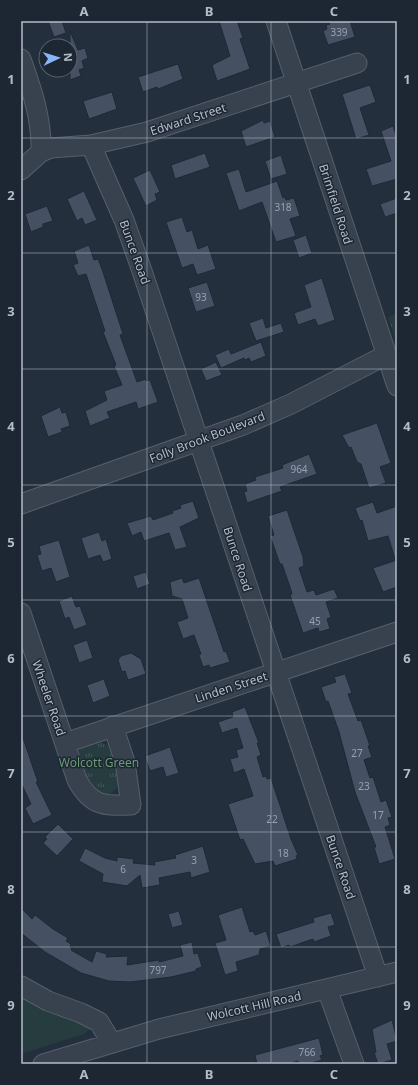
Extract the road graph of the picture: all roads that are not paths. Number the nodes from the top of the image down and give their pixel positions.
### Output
1 (276, 21) edge
2 (21, 59) edge
3 (357, 63) dead end
4 (296, 83) junction
5 (90, 145) junction
6 (41, 152) junction
7 (21, 170) edge
8 (386, 355) junction
9 (397, 386) edge
10 (199, 442) junction
11 (21, 504) edge
12 (21, 613) edge
13 (397, 632) edge
14 (275, 673) junction
15 (113, 726) junction
16 (64, 743) junction
17 (397, 972) edge
18 (378, 977) junction
19 (21, 986) edge
20 (327, 989) junction
21 (111, 1042) junction
22 (43, 1064) edge
23 (354, 1064) edge

1 - 4 street, Brimfield Road
2 - 6 street
3 - 4 street, Edward Street
4 - 5 street, Edward Street
4 - 8 street, Brimfield Road
5 - 6 street, Edward Street
5 - 10 street, Bunce Road
6 - 7 street, Edward Street
8 - 9 street, Brimfield Road
8 - 10 street, Folly Brook Boulevard
10 - 11 street, Folly Brook Boulevard
10 - 14 street, Bunce Road
12 - 16 street, Wheeler Road
13 - 14 street, Linden Street
14 - 15 street, Linden Street
14 - 18 street, Bunce Road
15 - 16 street, Linden Street
15 - 16 street, Wheeler Road
17 - 18 street, Wolcott Hill Road
18 - 20 street, Wolcott Hill Road
19 - 21 street
20 - 21 street, Wolcott Hill Road
20 - 23 street
21 - 22 street, Wolcott Hill Road

